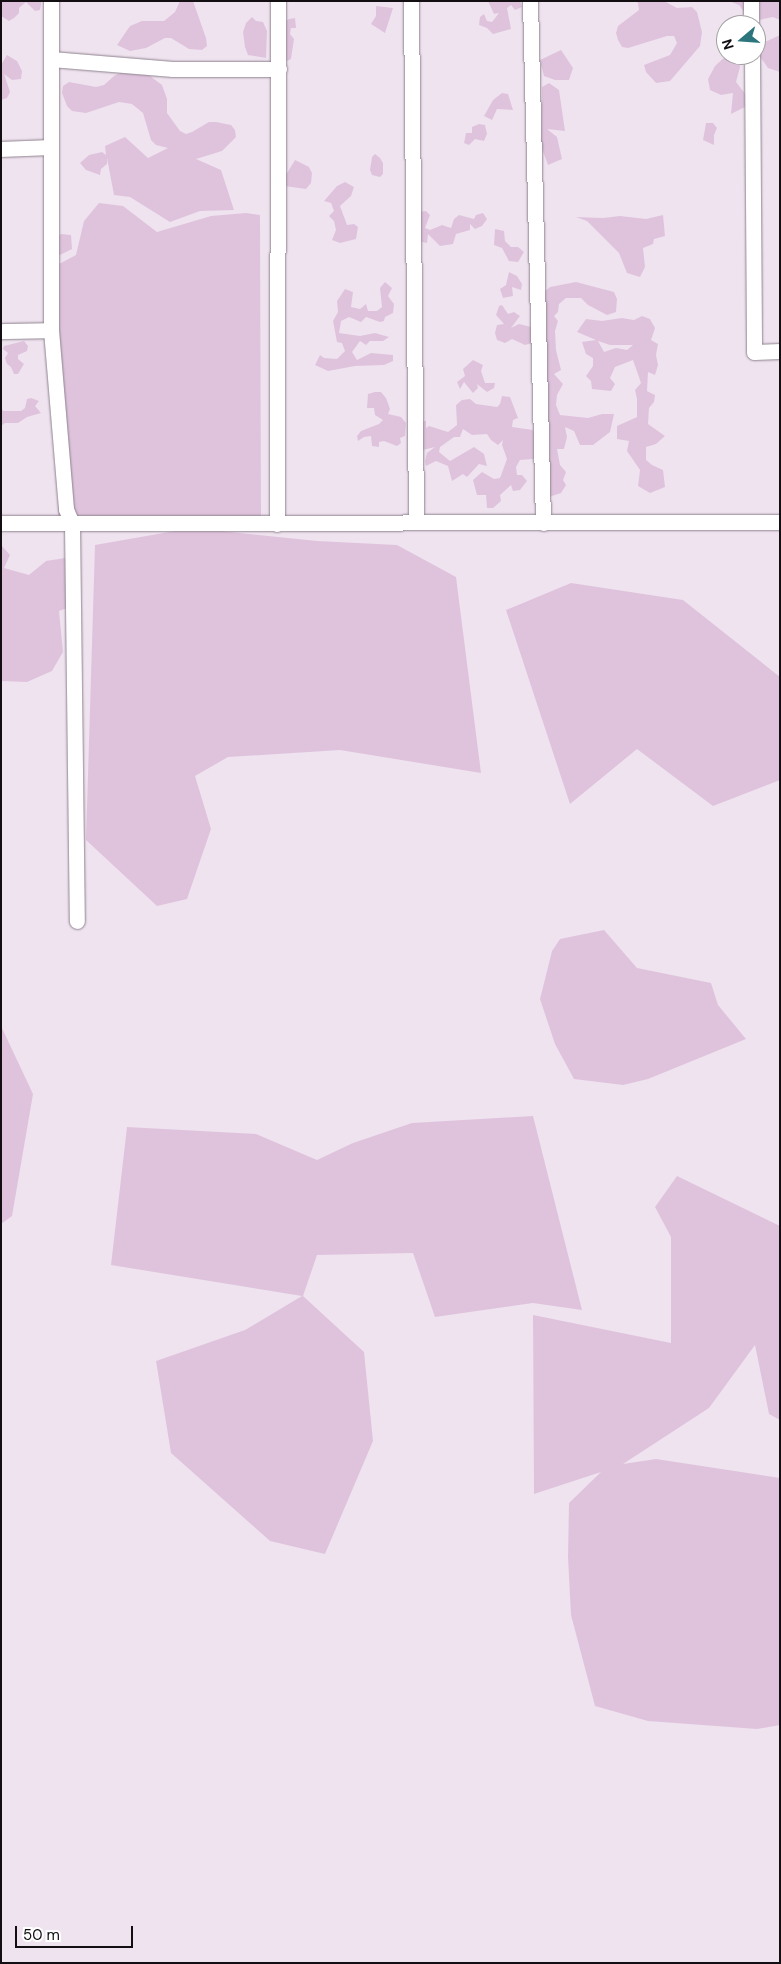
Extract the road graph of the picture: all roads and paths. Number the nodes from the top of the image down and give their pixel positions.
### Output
1 (51, 1) edge
2 (278, 1) edge
3 (410, 1) edge
4 (530, 1) edge
5 (751, 1) edge
6 (751, 15) edge
7 (51, 59) junction
8 (752, 65) edge
9 (279, 69) junction
10 (50, 147) junction
11 (1, 149) edge
12 (1, 330) edge
13 (51, 330) junction
14 (780, 351) edge
15 (416, 522) junction
16 (780, 522) edge
17 (542, 523) junction
18 (1, 524) edge
19 (72, 524) junction
20 (277, 524) junction
21 (77, 921) dead end

1 - 7 street
2 - 9 street
3 - 15 street
4 - 17 street
5 - 6 street
7 - 9 street
7 - 10 street
8 - 14 street
9 - 20 street
10 - 11 street
10 - 13 street
12 - 13 street
13 - 19 street
15 - 17 street
15 - 20 street
16 - 17 street
18 - 19 street
19 - 20 street
19 - 21 street

